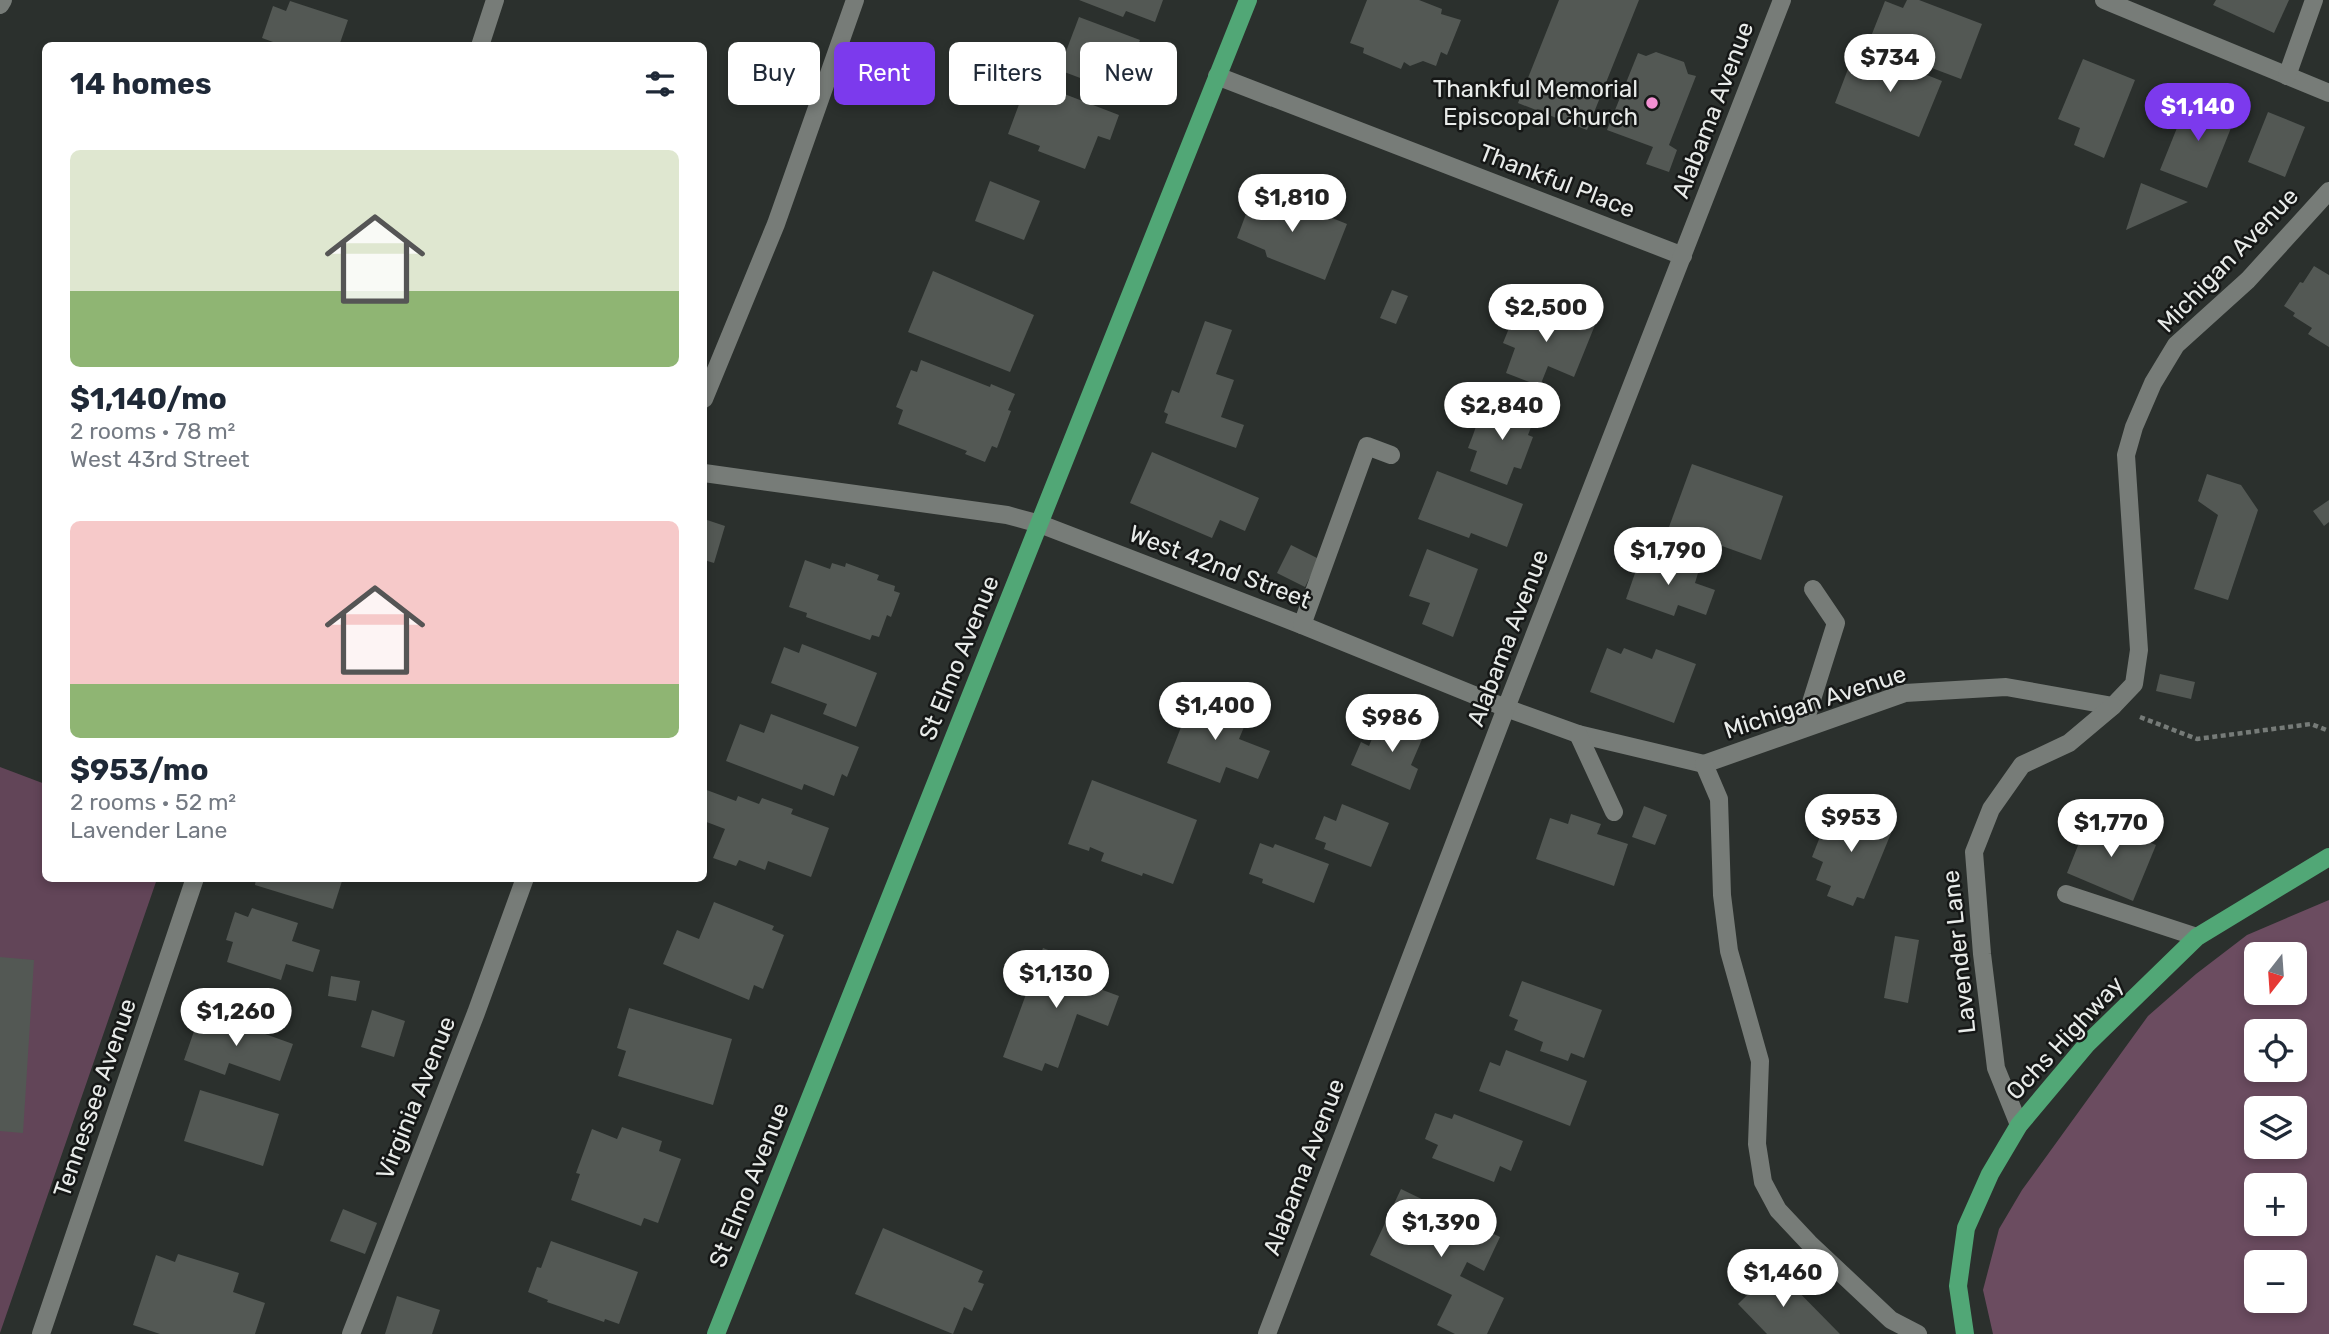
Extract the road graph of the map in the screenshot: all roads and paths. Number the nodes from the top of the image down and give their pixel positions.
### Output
1 (3, 0) edge
2 (495, 0) edge
3 (855, 0) edge
4 (1248, 0) edge
5 (1782, 0) edge
6 (2104, 0) edge
7 (2314, 0) edge
8 (0, 5) edge
9 (481, 42) edge
10 (1217, 76) junction
11 (2287, 76) junction
12 (2329, 93) edge
13 (2329, 191) edge
14 (1683, 256) junction
15 (707, 392) edge
16 (1391, 456) dead end
17 (707, 473) edge
18 (1040, 524) junction
19 (1813, 589) dead end
20 (1302, 625) junction
21 (2113, 706) junction
22 (1506, 708) junction
23 (1803, 728) junction
24 (2329, 731) edge
25 (1578, 734) junction
26 (1704, 764) junction
27 (1614, 811) dead end
28 (2329, 857) edge
29 (194, 882) edge
30 (524, 882) edge
31 (2066, 894) dead end
32 (2197, 937) junction
33 (2019, 1125) junction
34 (41, 1334) edge
35 (351, 1334) edge
36 (716, 1334) edge
37 (1266, 1334) edge
38 (1917, 1334) edge
39 (1965, 1334) edge

1 - 8 street
2 - 9 street
3 - 15 street
4 - 10 main road, St Elmo Avenue
5 - 14 street, Alabama Avenue
6 - 11 street
7 - 11 street
10 - 14 street, Thankful Place
10 - 18 main road, St Elmo Avenue
11 - 12 street
13 - 21 street, Michigan Avenue
14 - 22 street, Alabama Avenue
16 - 20 street
17 - 18 street, West 42nd Street
18 - 20 street, West 42nd Street
18 - 36 main road, St Elmo Avenue
19 - 23 street
20 - 22 street, West 42nd Street
21 - 23 street, Michigan Avenue
21 - 24 path
21 - 33 street, Lavender Lane
22 - 25 street, West 42nd Street
22 - 37 street, Alabama Avenue
23 - 26 street, Michigan Avenue
25 - 26 street, West 42nd Street
25 - 27 street
26 - 38 street, Michigan Avenue
28 - 32 main road, Ochs Highway
29 - 34 street, Tennessee Avenue
30 - 35 street, Virginia Avenue
31 - 32 street
32 - 33 main road, Ochs Highway
33 - 39 main road, Ochs Highway

